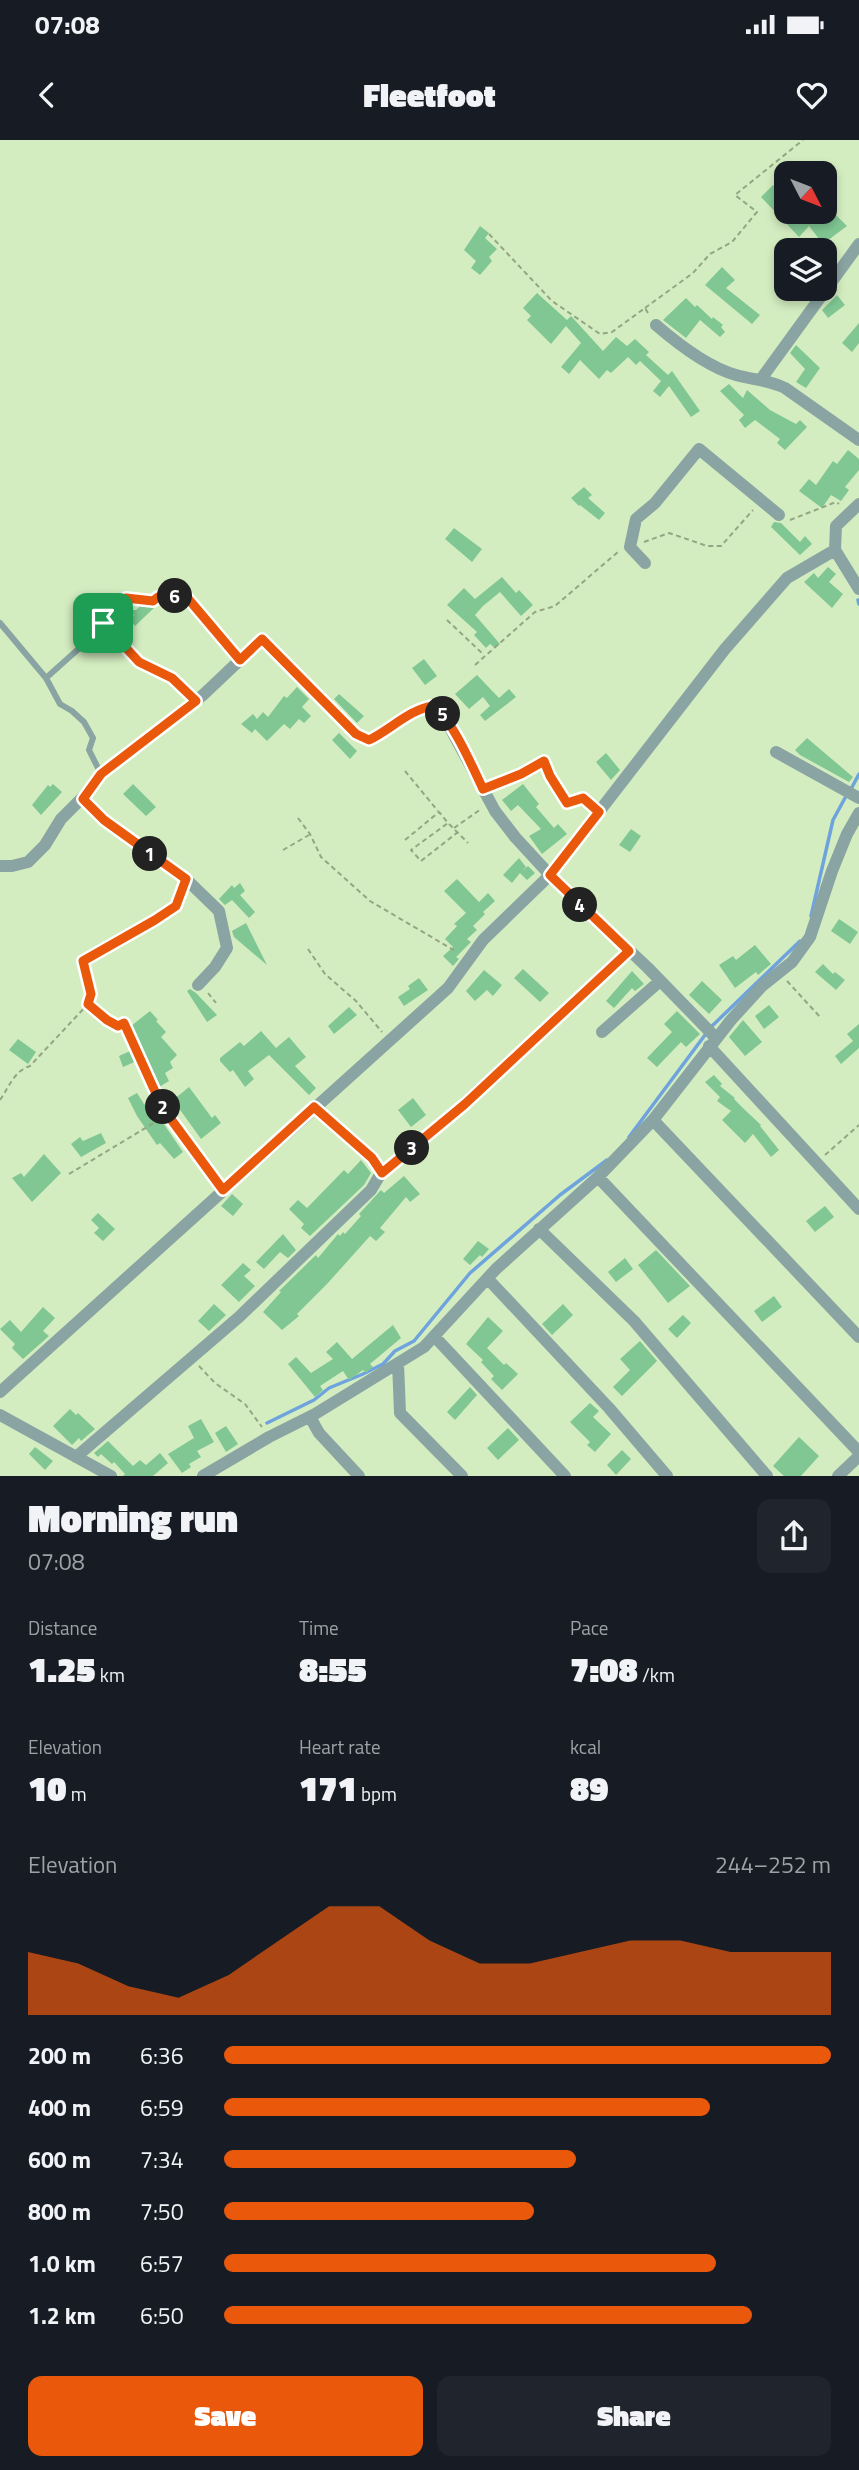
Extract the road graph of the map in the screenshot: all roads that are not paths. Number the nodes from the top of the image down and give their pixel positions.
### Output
1 (859, 244) edge
2 (656, 325) road end
3 (761, 379) junction
4 (859, 440) edge
5 (854, 507) edge
6 (779, 515) road end
7 (835, 550) junction
8 (645, 563) dead end
9 (859, 588) edge
10 (0, 623) edge
11 (103, 623) junction
12 (240, 660) junction
13 (46, 678) junction
14 (196, 701) junction
15 (776, 752) dead end
16 (101, 774) junction
17 (859, 798) edge
18 (83, 799) junction
19 (859, 813) edge
20 (0, 866) edge
21 (550, 875) junction
22 (629, 951) junction
23 (660, 981) junction
24 (198, 985) dead end
25 (603, 1032) dead end
26 (713, 1042) junction
27 (314, 1107) junction
28 (653, 1120) junction
29 (382, 1173) junction
30 (598, 1177) junction
31 (859, 1209) edge
32 (539, 1229) junction
33 (488, 1279) junction
34 (434, 1336) junction
35 (859, 1337) edge
36 (398, 1363) junction
37 (0, 1392) edge
38 (0, 1415) edge
39 (310, 1417) junction
40 (859, 1454) edge
41 (76, 1457) junction
42 (111, 1476) edge
43 (202, 1476) edge
44 (359, 1476) edge
45 (462, 1476) edge
46 (565, 1476) edge
47 (667, 1476) edge
48 (768, 1476) edge
49 (838, 1476) edge

1 - 3 street
2 - 3 street
3 - 4 street
5 - 7 street
6 - 8 street
7 - 9 street
7 - 21 street
10 - 13 lane
11 - 12 lane
11 - 13 lane
11 - 14 lane
12 - 14 street
12 - 21 street
13 - 16 lane
14 - 16 street
15 - 17 street
16 - 18 street
18 - 20 street
18 - 24 street
19 - 26 street
21 - 22 street
21 - 27 street
22 - 23 street
22 - 29 street
23 - 25 street
23 - 26 street
26 - 28 street
26 - 31 street
27 - 29 street
27 - 37 street
28 - 30 street
28 - 35 street
29 - 41 street
30 - 32 street
30 - 40 street
32 - 33 street
32 - 48 street
33 - 34 street
33 - 47 street
34 - 36 street
34 - 46 street
36 - 39 street
36 - 45 street
38 - 41 street
39 - 43 street
39 - 44 street
40 - 49 street
41 - 42 street

